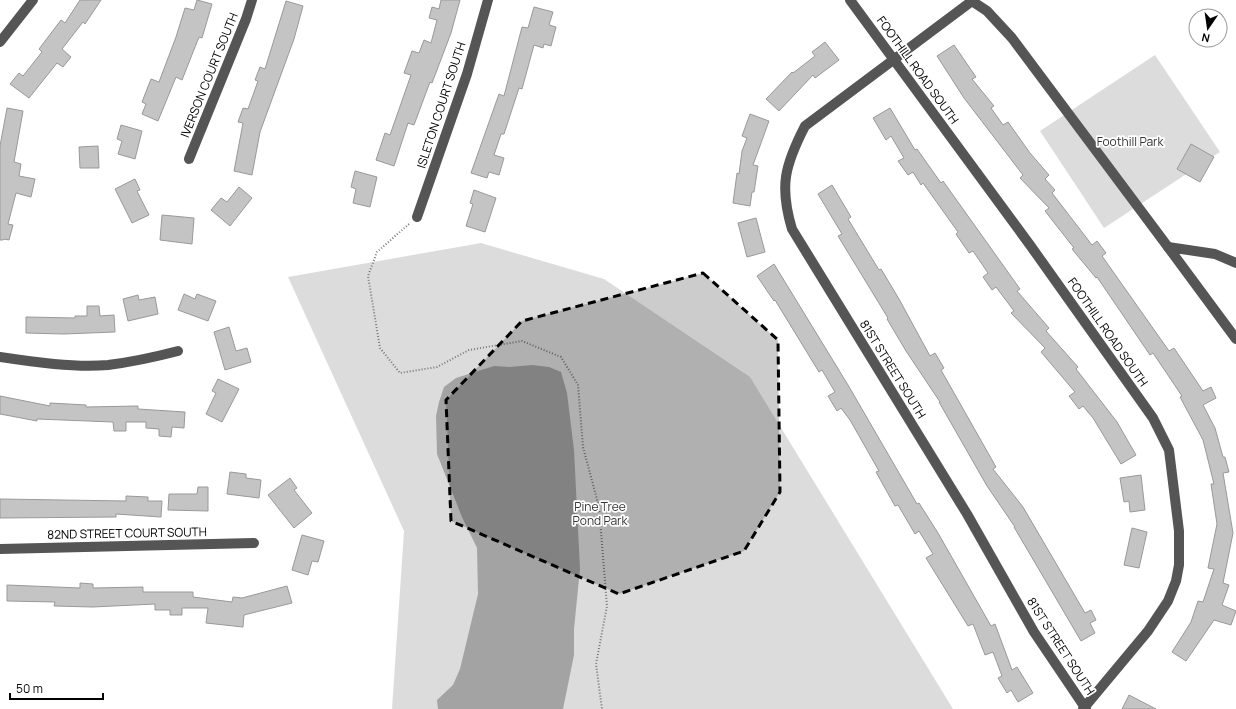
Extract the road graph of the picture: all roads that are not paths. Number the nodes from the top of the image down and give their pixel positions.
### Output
1 (33, 0) edge
2 (252, 0) edge
3 (488, 0) edge
4 (850, 0) edge
5 (0, 42) edge
6 (894, 60) junction
7 (189, 159) dead end
8 (417, 217) road end
9 (1168, 247) junction
10 (1236, 263) edge
11 (1236, 339) edge
12 (178, 351) dead end
13 (0, 357) edge
14 (254, 543) dead end
15 (0, 549) edge
16 (1085, 709) edge

1 - 5 street
2 - 7 street, IVERSON COURT SOUTH
3 - 8 street, ISLETON COURT SOUTH
4 - 6 street, FOOTHILL ROAD SOUTH
6 - 9 street, 81ST STREET SOUTH
6 - 16 street, FOOTHILL ROAD SOUTH
6 - 16 street, 81ST STREET SOUTH
9 - 10 street
9 - 11 street
12 - 13 street
14 - 15 street, 82ND STREET COURT SOUTH

